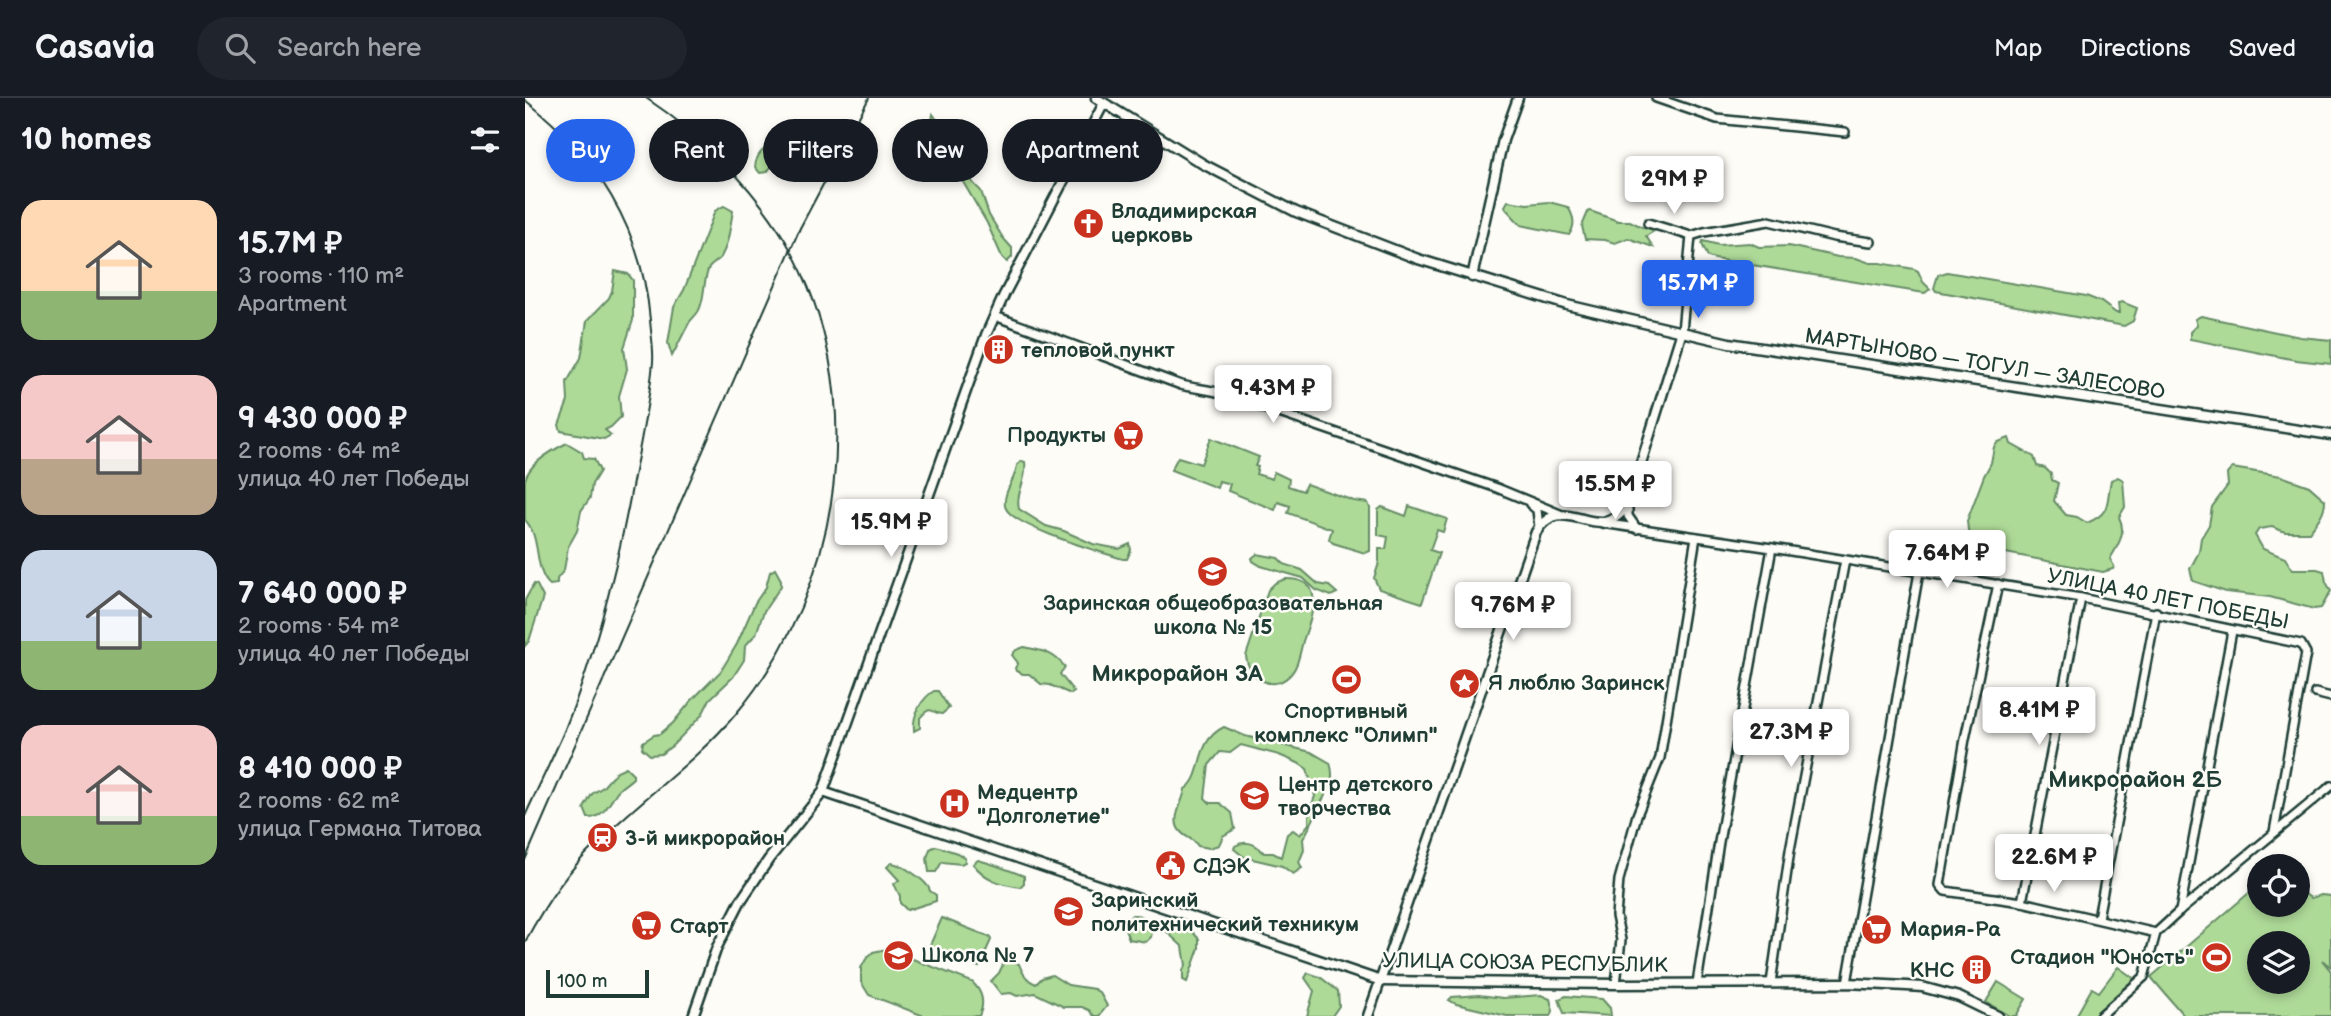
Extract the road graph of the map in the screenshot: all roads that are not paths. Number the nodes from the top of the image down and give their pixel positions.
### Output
1 (1096, 98) edge
2 (1518, 98) edge
3 (1656, 98) edge
4 (1104, 103) junction
5 (1845, 132) dead end
6 (1647, 223) dead end
7 (1691, 236) junction
8 (1871, 242) dead end
9 (1472, 277) junction
10 (995, 316) junction
11 (1682, 331) junction
12 (2331, 435) edge
13 (1524, 500) junction
14 (1629, 502) junction
15 (1560, 514) junction
16 (1601, 523) junction
17 (1539, 527) junction
18 (1637, 529) junction
19 (1696, 537) junction
20 (1772, 548) junction
21 (1845, 560) junction
22 (1919, 572) junction
23 (1998, 584) junction
24 (2081, 598) junction
25 (2156, 612) junction
26 (2232, 631) junction
27 (2315, 694) dead end
28 (2331, 697) edge
29 (2331, 786) edge
30 (823, 792) junction
31 (2274, 832) junction
32 (2022, 902) junction
33 (2180, 911) junction
34 (2098, 918) junction
35 (2156, 933) junction
36 (1381, 981) junction
37 (1697, 983) junction
38 (1771, 983) junction
39 (1847, 983) junction
40 (1616, 984) junction
41 (693, 1016) edge
42 (1368, 1016) edge
43 (1998, 1016) edge
44 (2101, 1016) edge

1 - 4 street, МАРТЫНОВО — ТОГУЛ — ЗАЛЕСОВО
2 - 9 street
3 - 5 street
4 - 9 street, МАРТЫНОВО — ТОГУЛ — ЗАЛЕСОВО
4 - 10 street
6 - 7 street
7 - 8 street
7 - 11 street
9 - 11 street, МАРТЫНОВО — ТОГУЛ — ЗАЛЕСОВО
10 - 13 street
10 - 30 street
11 - 12 street, МАРТЫНОВО — ТОГУЛ — ЗАЛЕСОВО
11 - 14 street
13 - 15 street
13 - 17 street
14 - 16 street
14 - 18 street
15 - 16 street
15 - 17 street
16 - 18 street, УЛИЦА 40 ЛЕТ ПОБЕДЫ
17 - 36 street
18 - 19 street, УЛИЦА 40 ЛЕТ ПОБЕДЫ
19 - 20 street, УЛИЦА 40 ЛЕТ ПОБЕДЫ
19 - 40 street
20 - 21 street, УЛИЦА 40 ЛЕТ ПОБЕДЫ
20 - 37 street
21 - 22 street, УЛИЦА 40 ЛЕТ ПОБЕДЫ
21 - 38 street
22 - 23 street, УЛИЦА 40 ЛЕТ ПОБЕДЫ
22 - 39 street
23 - 24 street, УЛИЦА 40 ЛЕТ ПОБЕДЫ
23 - 32 street
24 - 25 street, УЛИЦА 40 ЛЕТ ПОБЕДЫ
24 - 32 street
25 - 26 street, УЛИЦА 40 ЛЕТ ПОБЕДЫ
25 - 34 street
26 - 31 street, УЛИЦА 40 ЛЕТ ПОБЕДЫ
26 - 33 street
27 - 28 street
29 - 31 street
30 - 36 street, УЛИЦА СОЮЗА РЕСПУБЛИК
30 - 41 street
31 - 33 street
32 - 34 street
33 - 35 street
34 - 35 street
35 - 44 street
36 - 40 street, УЛИЦА СОЮЗА РЕСПУБЛИК
36 - 42 street
37 - 38 street, УЛИЦА СОЮЗА РЕСПУБЛИК
37 - 40 street, УЛИЦА СОЮЗА РЕСПУБЛИК
38 - 39 street, УЛИЦА СОЮЗА РЕСПУБЛИК
39 - 43 street, УЛИЦА СОЮЗА РЕСПУБЛИК

